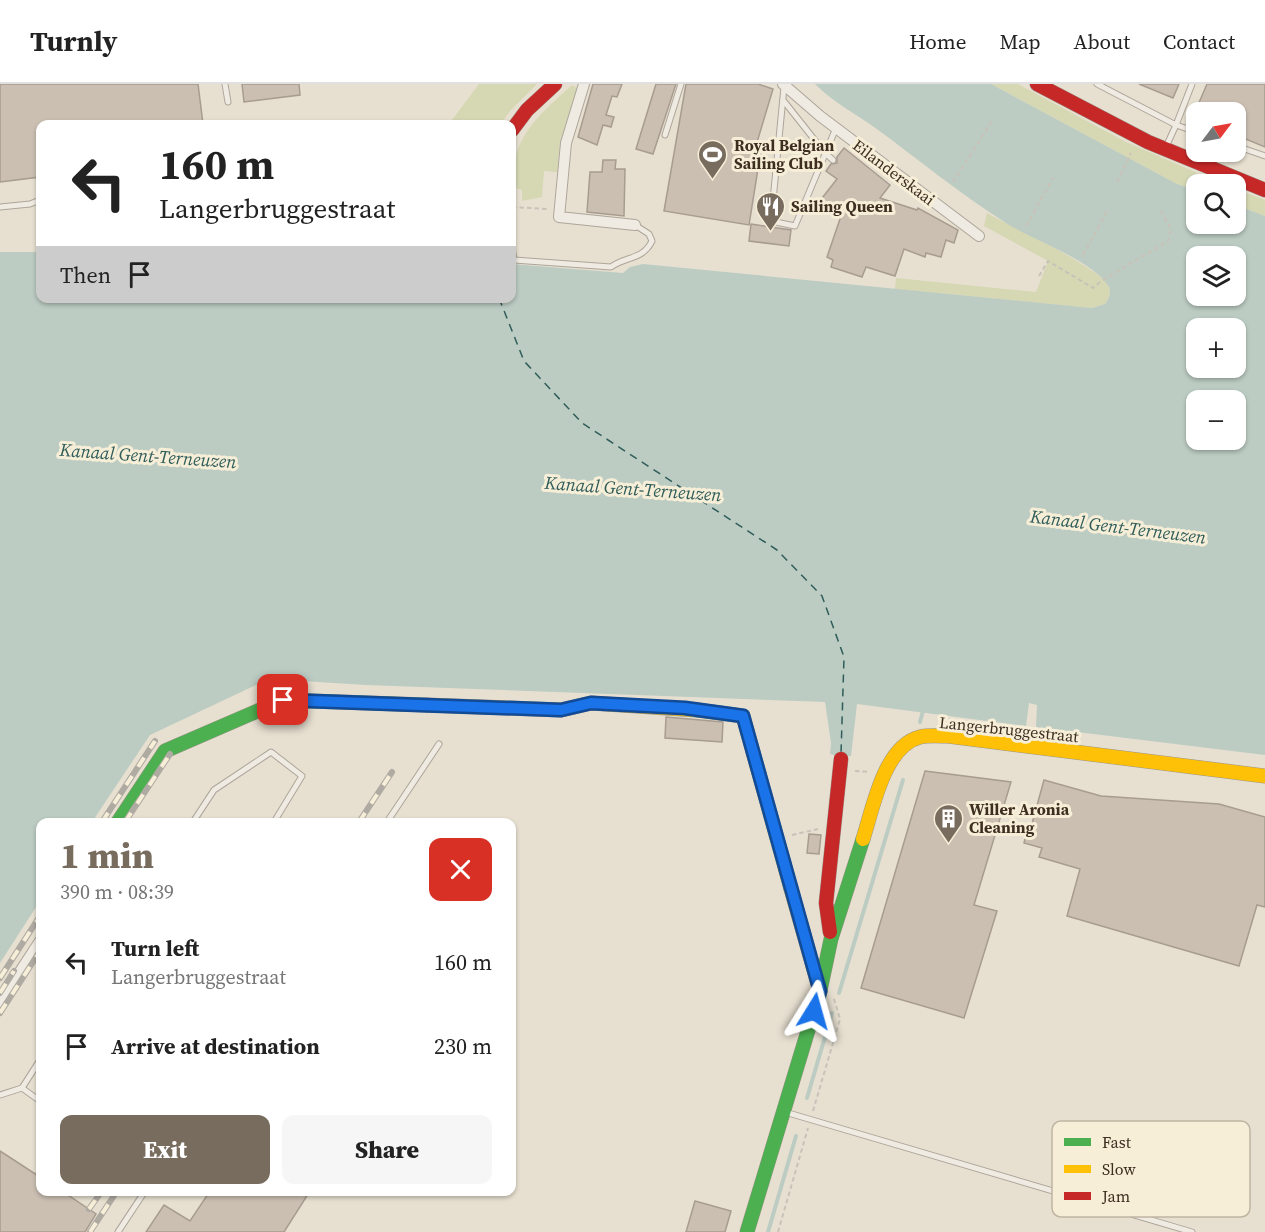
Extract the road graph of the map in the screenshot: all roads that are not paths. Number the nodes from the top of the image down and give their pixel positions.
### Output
1 (225, 84) edge
2 (555, 84) edge
3 (584, 84) edge
4 (681, 84) edge
5 (1036, 84) edge
6 (1097, 84) edge
7 (1192, 84) edge
8 (783, 85) edge
9 (783, 100) junction
10 (228, 102) dead end
11 (1176, 124) junction
12 (516, 125) edge
13 (836, 128) junction
14 (1186, 128) edge
15 (665, 135) dead end
16 (1246, 149) edge
17 (1164, 150) junction
18 (825, 153) junction
19 (1265, 156) edge
20 (833, 160) dead end
21 (1265, 190) edge
22 (36, 202) edge
23 (0, 207) edge
24 (635, 225) joint
25 (979, 236) dead end
26 (516, 260) edge
27 (439, 744) dead end
28 (841, 759) dead end
29 (1265, 776) edge
30 (121, 818) edge
31 (196, 818) edge
32 (276, 818) edge
33 (390, 818) edge
34 (831, 939) junction
35 (36, 946) edge
36 (827, 993) junction
37 (0, 1002) edge
38 (36, 1065) edge
39 (22, 1088) junction
40 (0, 1095) edge
41 (36, 1098) edge
42 (782, 1111) junction
43 (1052, 1191) edge
44 (142, 1196) edge
45 (1141, 1217) edge
46 (118, 1232) edge
47 (747, 1232) edge
48 (1192, 1232) edge

1 - 10 lane
2 - 12 street
3 - 24 street
4 - 15 lane
5 - 17 street
6 - 11 lane
7 - 11 lane
8 - 9 lane
8 - 13 street, Eilanderskaai
9 - 18 lane
9 - 18 lane
11 - 14 lane
11 - 17 lane
13 - 18 lane
13 - 25 street, Eilanderskaai
16 - 19 lane
17 - 21 street
18 - 20 lane
22 - 23 lane
24 - 26 lane
27 - 33 lane
28 - 34 street
29 - 34 street, Langerbruggestraat
30 - 36 street
31 - 32 lane
34 - 36 street, Langerbruggestraat
35 - 37 street
36 - 42 street, Langerbruggestraat
38 - 39 lane
39 - 40 lane
39 - 41 lane
42 - 43 lane
42 - 47 street, Langerbruggestraat
44 - 46 lane
45 - 48 lane

